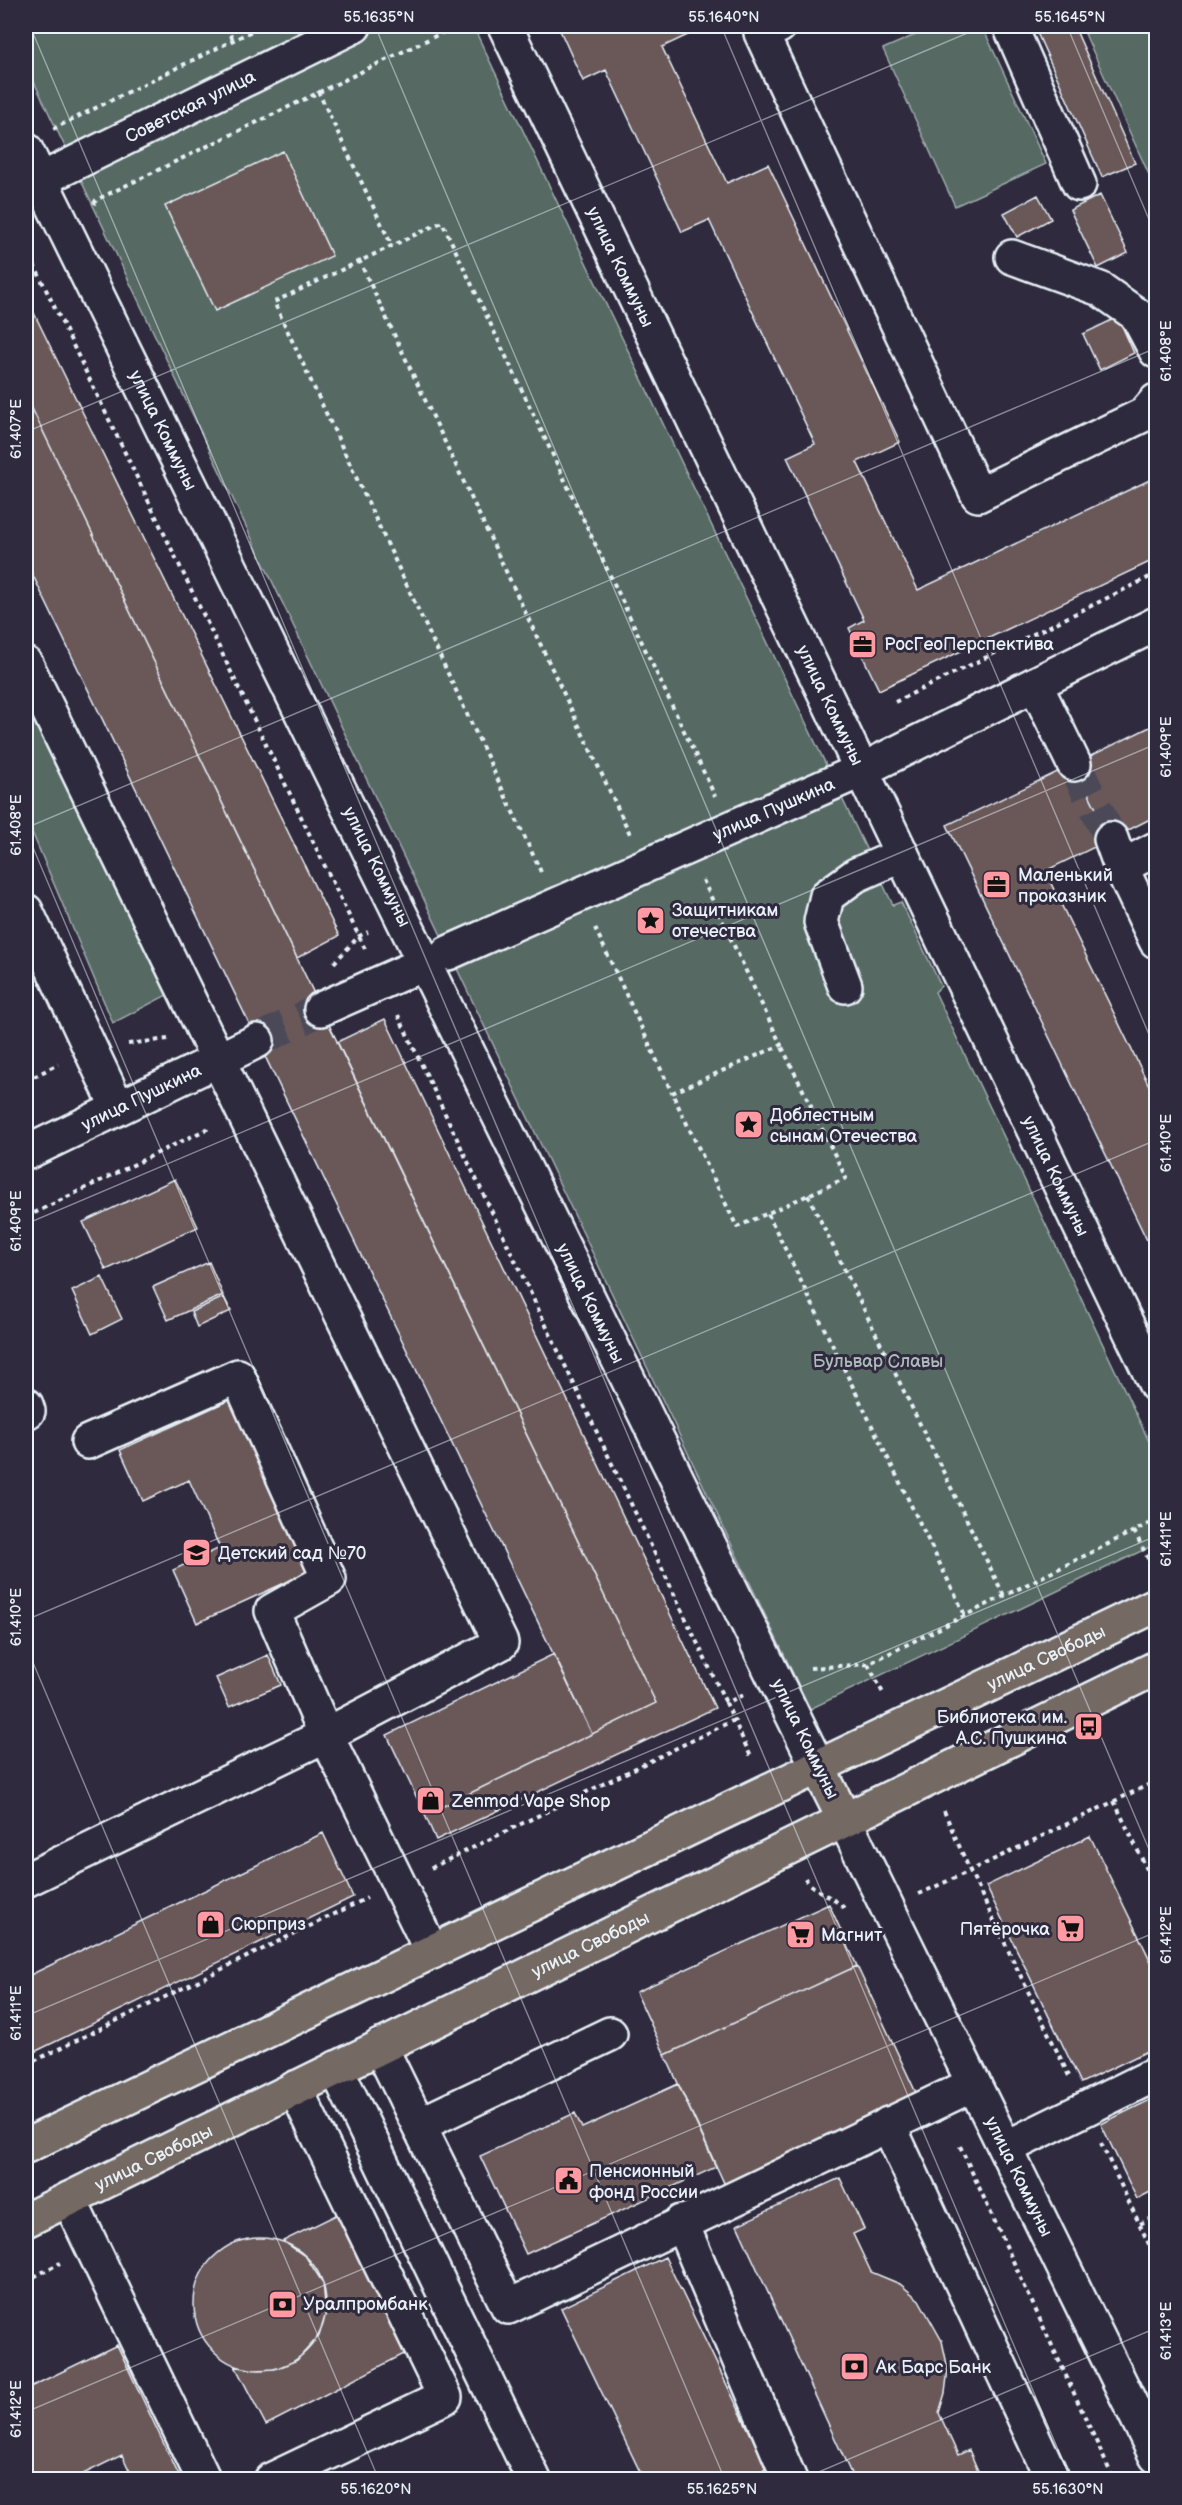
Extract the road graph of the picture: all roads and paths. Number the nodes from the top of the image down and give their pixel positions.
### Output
1 (227, 26) edge
2 (262, 26) edge
3 (354, 26) edge
4 (456, 26) edge
5 (505, 26) edge
6 (779, 26) edge
7 (1010, 26) edge
8 (233, 40) junction
9 (318, 91) junction
10 (34, 142) edge
11 (33, 183) edge
12 (1079, 184) dead end
13 (70, 240) junction
14 (392, 246) junction
15 (1012, 257) dead end
16 (359, 260) junction
17 (26, 264) edge
18 (1156, 351) edge
19 (1156, 401) edge
20 (1156, 574) edge
21 (1156, 624) edge
22 (26, 664) edge
23 (1035, 684) junction
24 (895, 702) dead end
25 (1074, 764) tunnel mouth
26 (862, 770) junction
27 (731, 828) junction
28 (687, 847) junction
29 (1156, 849) edge
30 (902, 855) junction
31 (645, 865) junction
32 (568, 900) junction
33 (26, 911) edge
34 (1156, 941) edge
35 (436, 958) junction
36 (845, 986) dead end
37 (321, 1009) tunnel mouth
38 (257, 1041) tunnel mouth
39 (781, 1045) junction
40 (89, 1048) junction
41 (210, 1048) junction
42 (26, 1081) edge
43 (672, 1093) junction
44 (118, 1108) junction
45 (242, 1112) junction
46 (26, 1153) edge
47 (808, 1195) junction
48 (768, 1214) junction
49 (26, 1217) edge
50 (1156, 1385) edge
51 (26, 1405) edge
52 (26, 1412) edge
53 (88, 1442) dead end
54 (1156, 1520) edge
55 (1134, 1531) junction
56 (1156, 1575) edge
57 (1005, 1596) junction
58 (1156, 1605) edge
59 (965, 1615) junction
60 (868, 1664) junction
61 (1156, 1668) edge
62 (776, 1680) junction
63 (900, 1728) junction
64 (326, 1735) junction
65 (819, 1767) junction
66 (927, 1779) junction
67 (1156, 1781) edge
68 (767, 1792) junction
69 (1114, 1801) junction
70 (844, 1819) junction
71 (791, 1845) junction
72 (970, 1871) junction
73 (26, 1880) edge
74 (1156, 1888) edge
75 (888, 1909) junction
76 (432, 1952) junction
77 (610, 2034) dead end
78 (380, 2046) junction
79 (336, 2068) junction
80 (1156, 2074) edge
81 (974, 2084) junction
82 (295, 2088) junction
83 (939, 2100) junction
84 (1085, 2109) junction
85 (888, 2124) junction
86 (419, 2126) junction
87 (26, 2146) edge
88 (1006, 2148) junction
89 (69, 2199) junction
90 (1156, 2216) edge
91 (26, 2220) edge
92 (681, 2222) junction
93 (1140, 2224) junction
94 (1156, 2259) edge
95 (1156, 2456) edge
96 (204, 2480) edge
97 (271, 2480) edge
98 (534, 2480) edge
99 (790, 2480) edge
100 (1053, 2480) edge
101 (1114, 2480) edge

1 - 8 path
2 - 8 path
3 - 11 street, Советская улица
4 - 9 path
5 - 26 street, улица Коммуны
6 - 19 street
7 - 12 street
8 - 10 path
9 - 13 path
9 - 14 path
10 - 11 street, улица Коммуны
11 - 13 street, улица Коммуны
13 - 17 path
13 - 35 street, улица Коммуны
14 - 16 path
14 - 27 path
15 - 18 street
16 - 31 path
16 - 32 path
20 - 24 path
21 - 23 street, улица Пушкина
22 - 41 street
23 - 25 street
23 - 26 street, улица Пушкина
26 - 27 street, улица Пушкина
26 - 30 street, улица Коммуны
27 - 28 street, улица Пушкина
28 - 31 street, улица Пушкина
28 - 39 path
29 - 34 street
30 - 36 street
30 - 50 street, улица Коммуны
31 - 32 street, улица Пушкина
32 - 35 street, улица Пушкина
32 - 43 path
33 - 40 street
35 - 37 street, улица Пушкина
35 - 62 street, улица Коммуны
38 - 41 street, улица Пушкина
39 - 43 path
39 - 47 path
40 - 41 path
40 - 42 path
40 - 44 street
41 - 44 street, улица Пушкина
41 - 45 street
43 - 48 path
44 - 46 street, улица Пушкина
45 - 49 path
45 - 64 street
47 - 48 path
47 - 57 path
48 - 59 path
51 - 52 street
53 - 64 street
54 - 55 path
55 - 56 path
55 - 57 path
57 - 59 path
58 - 63 main road, улица Свободы
59 - 60 path
60 - 62 path
60 - 63 path
61 - 66 main road, улица Свободы
62 - 65 street, улица Коммуны
62 - 68 path
63 - 65 main road, улица Свободы
64 - 73 street
64 - 76 street
65 - 68 main road, улица Свободы
65 - 70 main road, улица Коммуны
66 - 70 main road, улица Свободы
66 - 72 path
67 - 69 path
68 - 76 main road, улица Свободы
69 - 72 path
69 - 74 path
70 - 71 main road, улица Свободы
70 - 75 street, улица Коммуны
71 - 75 path
71 - 78 main road, улица Свободы
72 - 75 path
72 - 84 path
75 - 81 street, улица Коммуны
76 - 87 main road, улица Свободы
77 - 86 street
78 - 79 main road, улица Свободы
78 - 86 street
79 - 82 main road, улица Свободы
79 - 98 street
80 - 84 street
81 - 83 street
81 - 88 street, улица Коммуны
82 - 89 main road, улица Свободы
82 - 97 street
83 - 85 street
83 - 101 path
84 - 88 street
84 - 93 path
85 - 92 street
85 - 100 street
86 - 92 street
88 - 95 street, улица Коммуны
89 - 91 main road, улица Свободы
89 - 96 street
90 - 93 path
92 - 99 street
93 - 94 path

